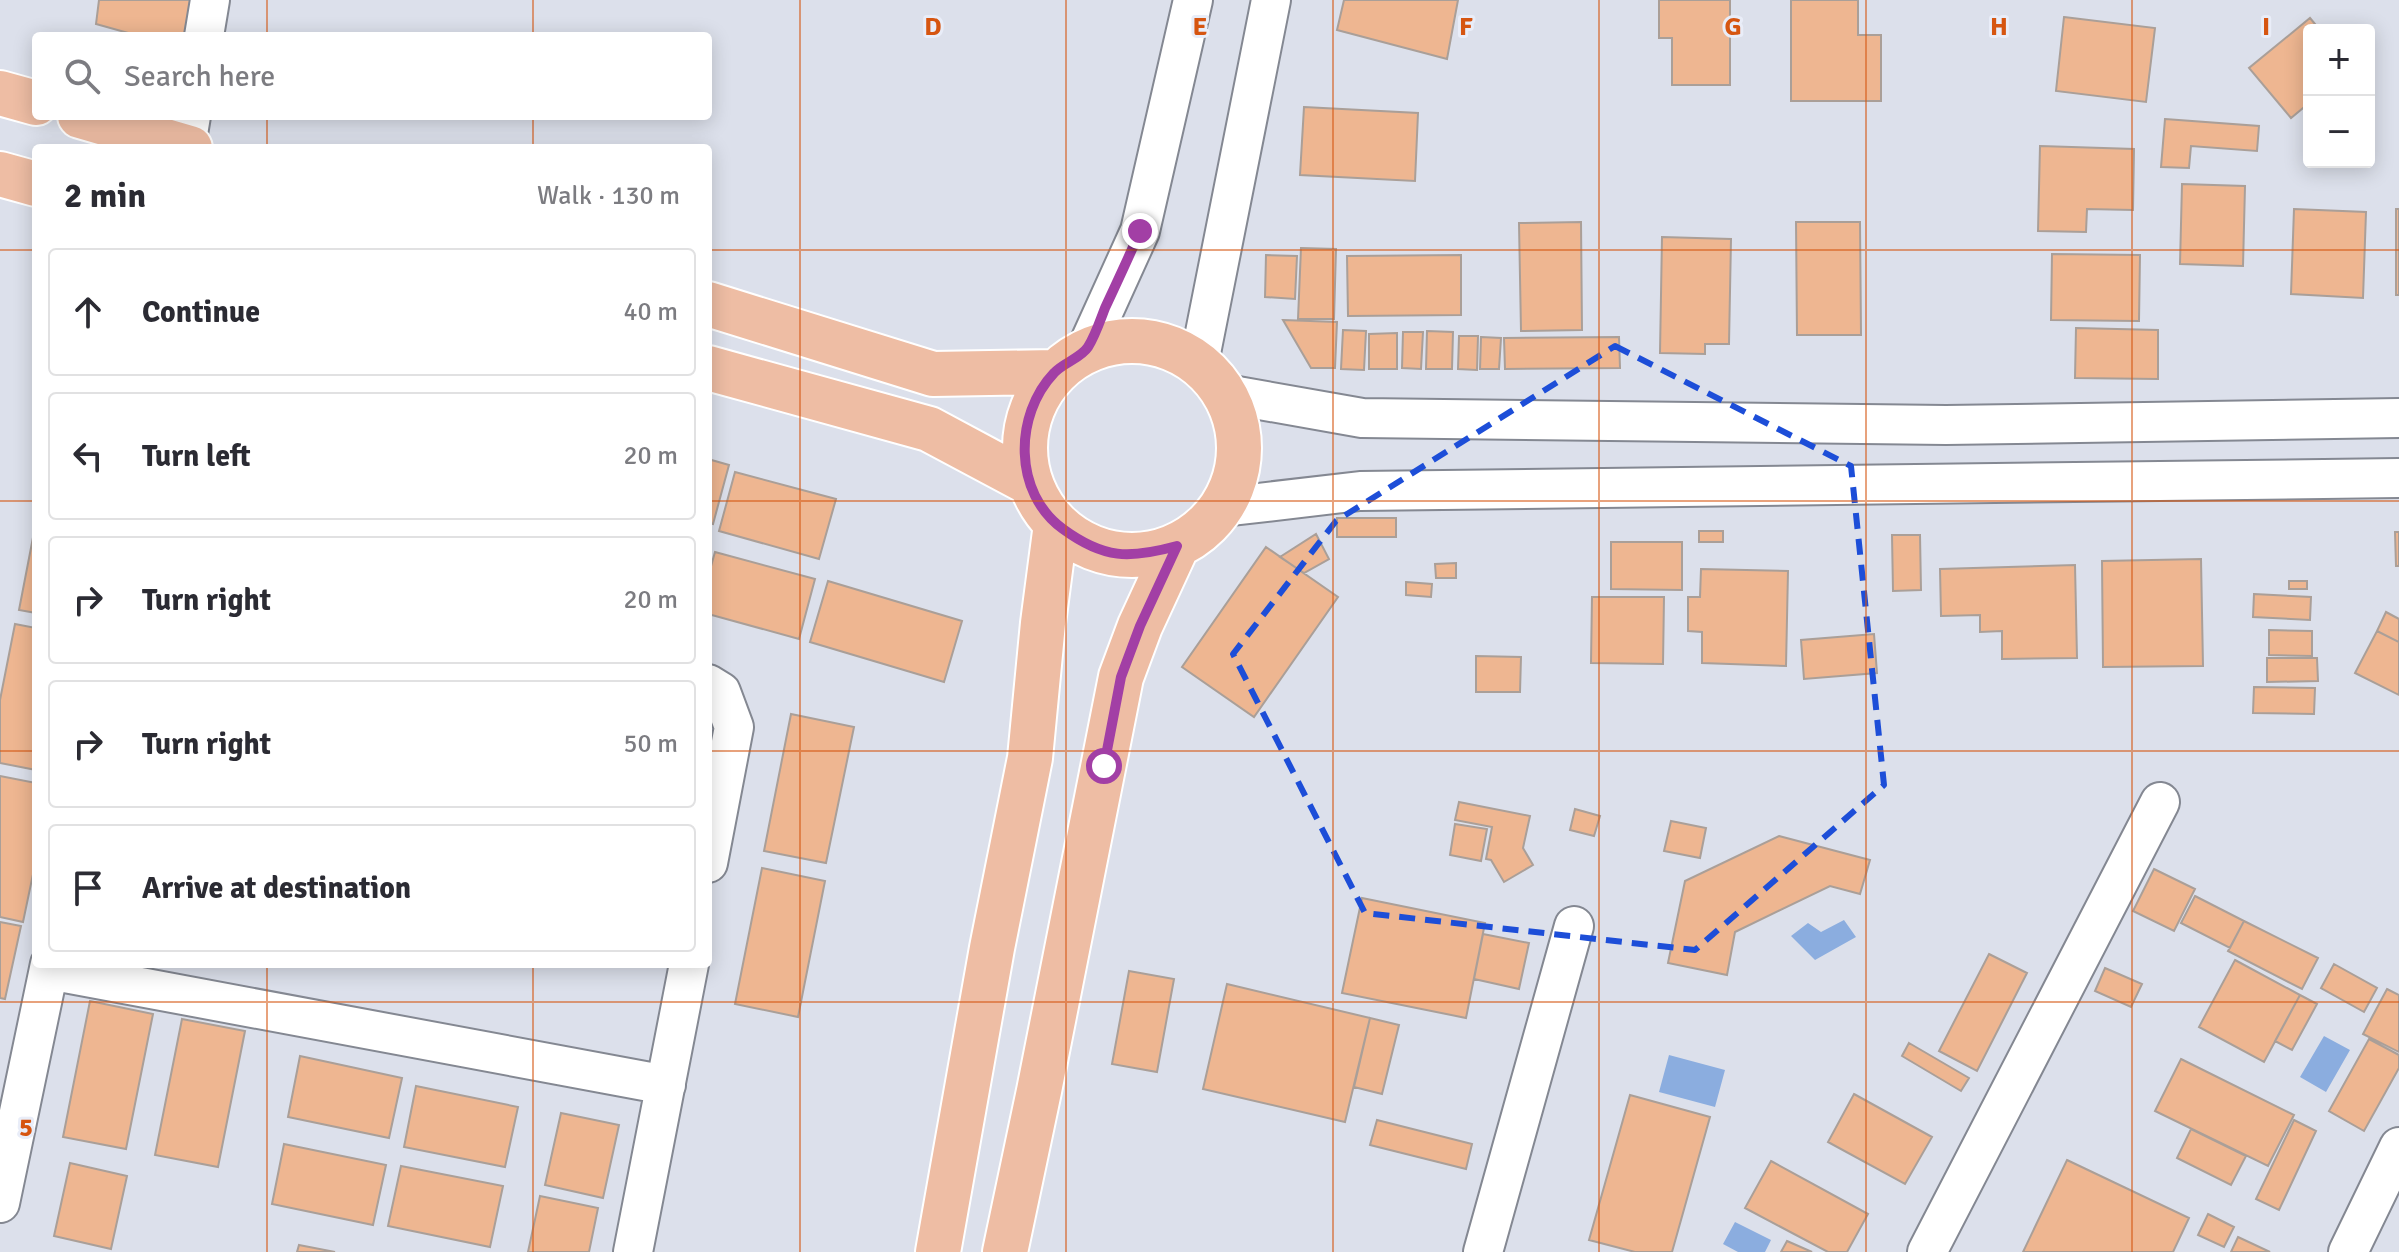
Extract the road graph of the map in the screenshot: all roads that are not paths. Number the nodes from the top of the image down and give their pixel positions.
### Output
1 (210, 0) edge
2 (1193, 0) edge
3 (1271, 0) edge
4 (205, 32) edge
5 (0, 93) edge
6 (32, 102) edge
7 (101, 120) edge
8 (189, 137) edge
9 (0, 174) edge
10 (32, 183) edge
11 (712, 305) edge
12 (1070, 361) junction
13 (712, 369) edge
14 (1213, 378) junction
15 (2399, 418) edge
16 (2399, 478) edge
17 (1030, 483) junction
18 (1223, 507) junction
19 (1056, 524) junction
20 (1177, 546) junction
21 (712, 686) edge
22 (2160, 802) dead end
23 (712, 842) edge
24 (1574, 926) dead end
25 (49, 968) edge
26 (54, 968) edge
27 (688, 968) edge
28 (666, 1085) junction
29 (2399, 1147) edge
30 (0, 1203) edge
31 (633, 1252) edge
32 (938, 1252) edge
33 (1005, 1252) edge
34 (1483, 1252) edge
35 (1927, 1252) edge
36 (2348, 1252) edge

1 - 4 street
2 - 12 street
3 - 14 street
5 - 6 main road
7 - 8 main road
9 - 10 main road
11 - 12 main road
12 - 14 main road
12 - 17 main road
13 - 17 main road
14 - 15 street
14 - 18 main road
16 - 18 street
17 - 19 main road
18 - 20 main road
19 - 20 main road
19 - 32 main road
20 - 33 main road
21 - 23 street
22 - 35 street
24 - 34 street
25 - 30 street
26 - 28 street
27 - 28 street
28 - 31 street
29 - 36 street

